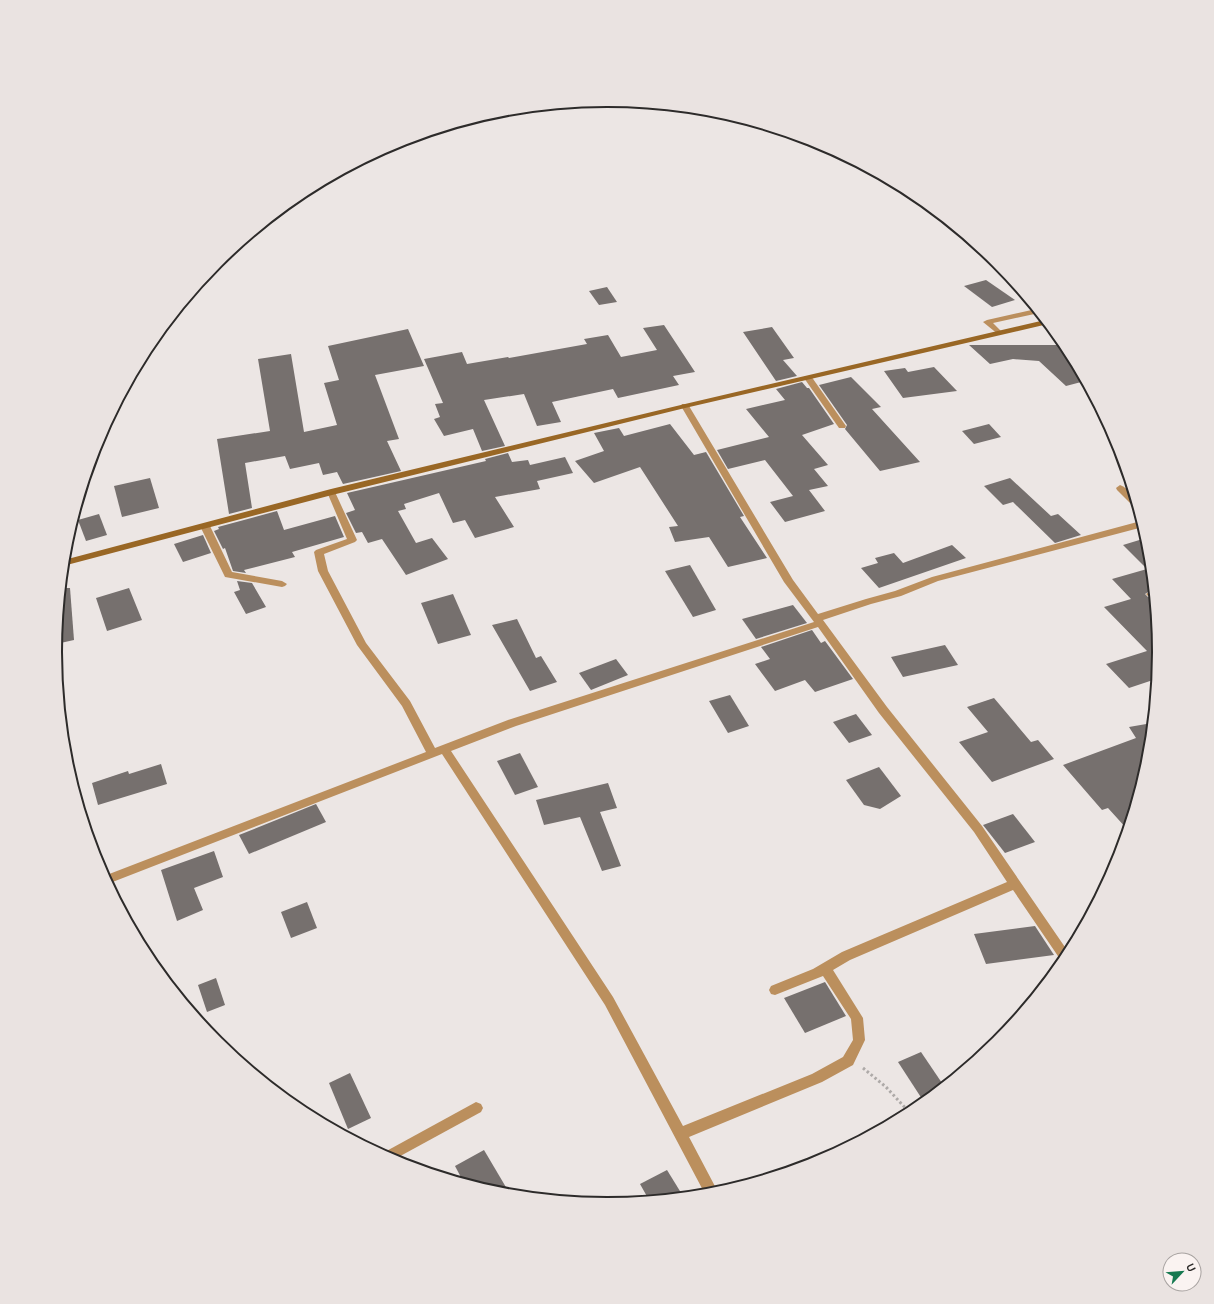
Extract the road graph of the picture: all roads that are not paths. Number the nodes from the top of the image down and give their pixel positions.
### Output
1 (1033, 312) edge
2 (1041, 323) edge
3 (995, 329) junction
4 (808, 378) junction
5 (685, 406) junction
6 (842, 426) dead end
7 (1120, 488) dead end
8 (331, 492) junction
9 (1129, 497) edge
10 (1137, 525) edge
11 (205, 526) junction
12 (70, 561) edge
13 (282, 584) dead end
14 (818, 621) junction
15 (444, 748) junction
16 (432, 753) junction
17 (111, 878) edge
18 (1016, 883) junction
19 (1062, 952) edge
20 (825, 968) junction
21 (775, 990) dead end
22 (476, 1108) dead end
23 (680, 1134) junction
24 (393, 1153) edge
25 (709, 1188) edge

1 - 3 street
2 - 3 street
3 - 4 street
4 - 5 street
4 - 6 street
5 - 8 street
5 - 14 street
7 - 9 street
8 - 11 street
8 - 16 street
10 - 14 street
11 - 12 street
11 - 13 street
14 - 15 street
14 - 18 street
15 - 16 street
15 - 23 street
16 - 17 street
18 - 19 street
18 - 20 street
20 - 21 street
20 - 23 street
22 - 24 street
23 - 25 street

